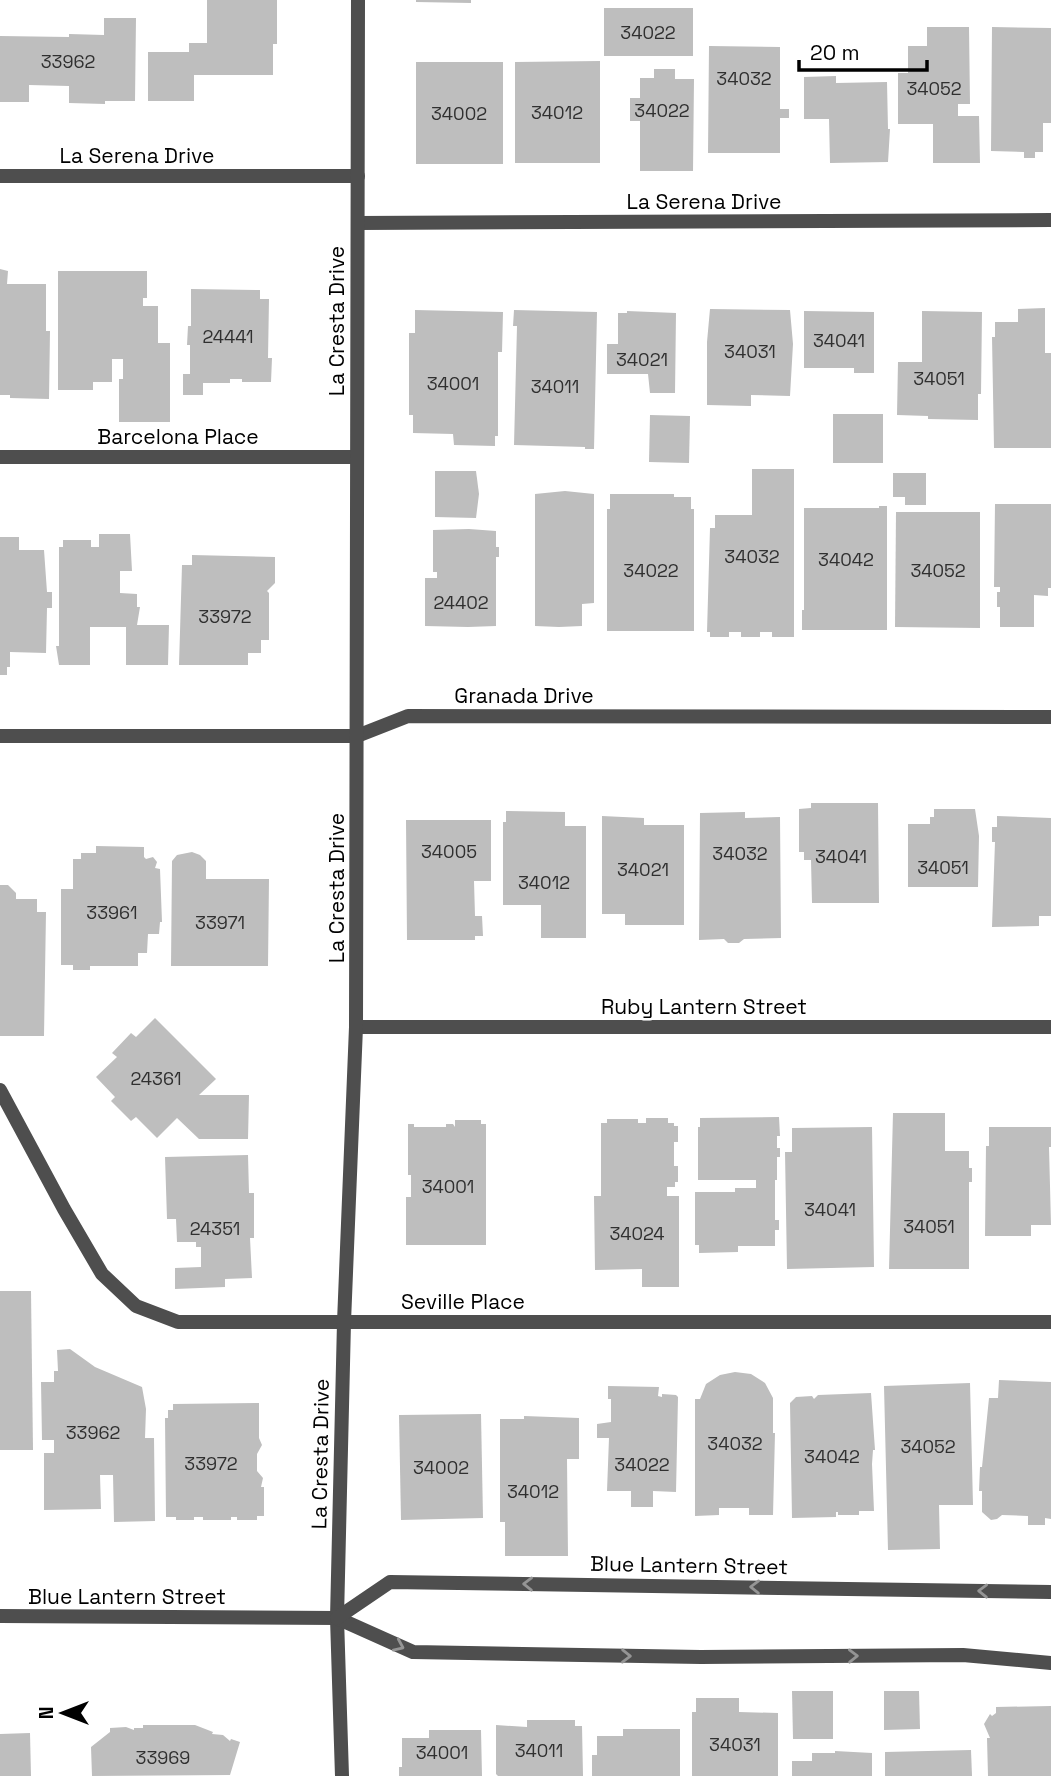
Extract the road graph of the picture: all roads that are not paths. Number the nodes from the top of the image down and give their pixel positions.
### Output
1 (358, 0) edge
2 (0, 176) edge
3 (358, 176) junction
4 (1051, 220) edge
5 (358, 223) junction
6 (0, 457) edge
7 (357, 457) junction
8 (1051, 717) edge
9 (0, 736) edge
10 (357, 736) junction
11 (356, 1027) junction
12 (1051, 1027) edge
13 (0, 1090) edge
14 (344, 1322) junction
15 (1051, 1322) edge
16 (1051, 1592) edge
17 (0, 1616) edge
18 (337, 1619) junction
19 (1051, 1663) edge
20 (342, 1776) edge

1 - 3 street, La Cresta Drive
2 - 3 street, La Serena Drive
3 - 5 street, La Cresta Drive
4 - 5 street, La Serena Drive
5 - 7 street, La Cresta Drive
6 - 7 street, Barcelona Place
7 - 10 street, La Cresta Drive
8 - 10 street, Granada Drive
9 - 10 street, Granada Drive
10 - 11 street, La Cresta Drive
11 - 12 street, Ruby Lantern Street
11 - 14 street, La Cresta Drive
13 - 14 street, Seville Place
14 - 15 street, Seville Place
14 - 18 street, La Cresta Drive
16 -> 18 street, Blue Lantern Street
17 - 18 street, Blue Lantern Street
18 -> 19 street, Blue Lantern Street
18 - 20 street, La Cresta Drive

